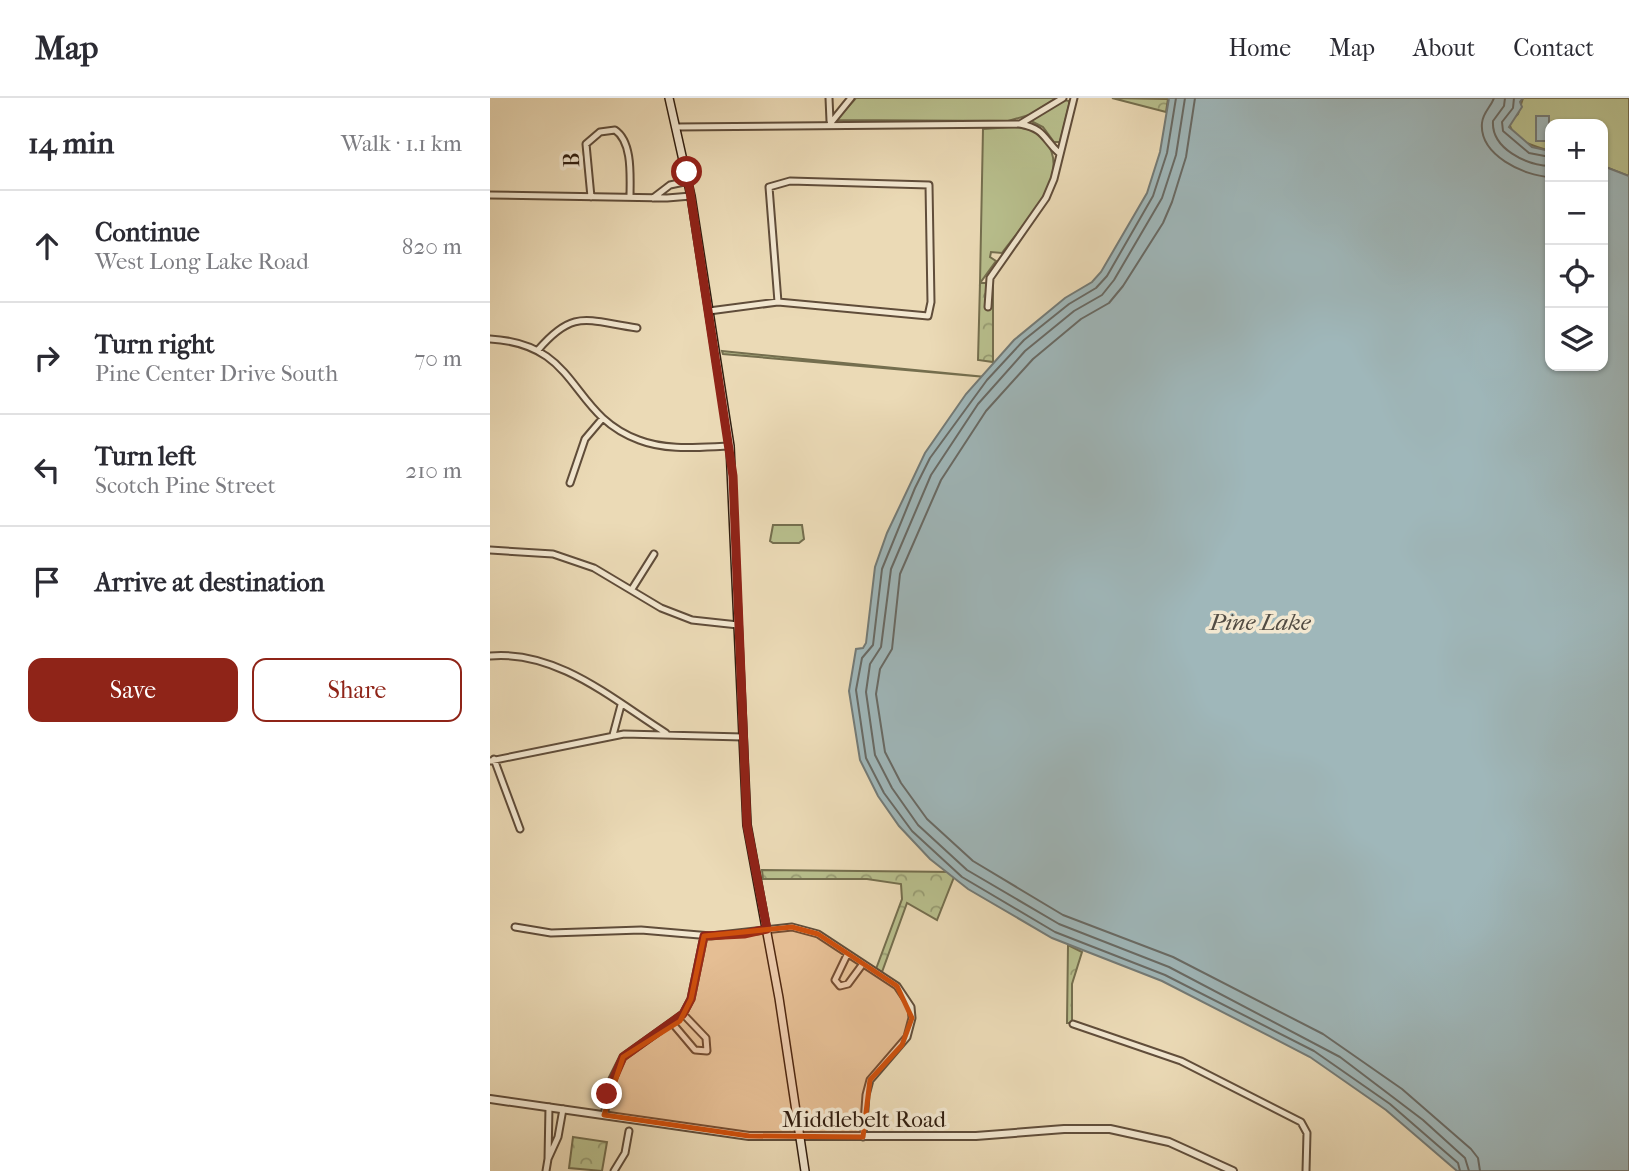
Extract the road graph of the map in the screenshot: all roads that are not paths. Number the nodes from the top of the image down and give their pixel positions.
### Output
1 (669, 98) edge
2 (829, 98) edge
3 (851, 98) edge
4 (1063, 98) edge
5 (1074, 98) edge
6 (830, 124) junction
7 (1020, 124) junction
8 (677, 127) junction
9 (1060, 154) junction
10 (689, 181) junction
11 (490, 195) edge
12 (691, 195) junction
13 (591, 197) junction
14 (631, 197) junction
15 (653, 198) junction
16 (778, 302) junction
17 (988, 307) dead end
18 (709, 311) junction
19 (637, 328) dead end
20 (490, 340) edge
21 (538, 350) junction
22 (602, 419) junction
23 (730, 446) junction
24 (570, 483) dead end
25 (490, 550) edge
26 (654, 554) dead end
27 (632, 589) junction
28 (738, 625) junction
29 (490, 656) edge
30 (621, 705) junction
31 (666, 733) junction
32 (613, 735) junction
33 (743, 737) junction
34 (492, 760) edge
35 (520, 829) dead end
36 (515, 927) dead end
37 (767, 929) junction
38 (704, 936) junction
39 (846, 955) junction
40 (862, 965) junction
41 (683, 1014) junction
42 (673, 1024) junction
43 (1073, 1024) dead end
44 (490, 1098) edge
45 (549, 1107) junction
46 (563, 1109) junction
47 (604, 1115) junction
48 (629, 1131) dead end
49 (801, 1136) junction
50 (863, 1137) junction
51 (548, 1159) junction
52 (546, 1171) edge
53 (614, 1171) edge
54 (805, 1171) edge
55 (1233, 1171) edge
56 (1306, 1171) edge

1 - 8 main road
2 - 6 street
3 - 6 street
4 - 7 street
5 - 9 street
6 - 7 street
6 - 8 street
7 - 9 street
8 - 10 main road
9 - 17 street
10 - 12 main road
10 - 15 street
11 - 13 street
12 - 15 street
12 - 18 main road
13 - 14 street
13 - 14 street, B
14 - 15 street
16 - 16 street
16 - 18 street
18 - 23 main road
19 - 21 street
20 - 21 street
21 - 22 street
22 - 23 street
22 - 24 street
23 - 28 main road
25 - 27 street
26 - 27 street
27 - 28 street
28 - 33 main road
29 - 30 street
30 - 31 street
30 - 32 street
31 - 32 street
31 - 33 street
32 - 34 street
33 - 37 main road
34 - 35 street
36 - 38 street
37 - 38 street
37 - 39 street
37 - 49 main road
38 - 41 street
39 - 40 street
39 - 40 street
40 - 50 street
41 - 42 street
41 - 42 street
42 - 47 street
43 - 56 street
44 - 45 street, Middlebelt Road
45 - 46 street, Middlebelt Road
45 - 51 street
46 - 47 street, Middlebelt Road
46 - 51 street
47 - 49 street, Middlebelt Road
48 - 53 street
49 - 50 street, Middlebelt Road
49 - 54 main road
50 - 55 street, Middlebelt Road
51 - 52 street

